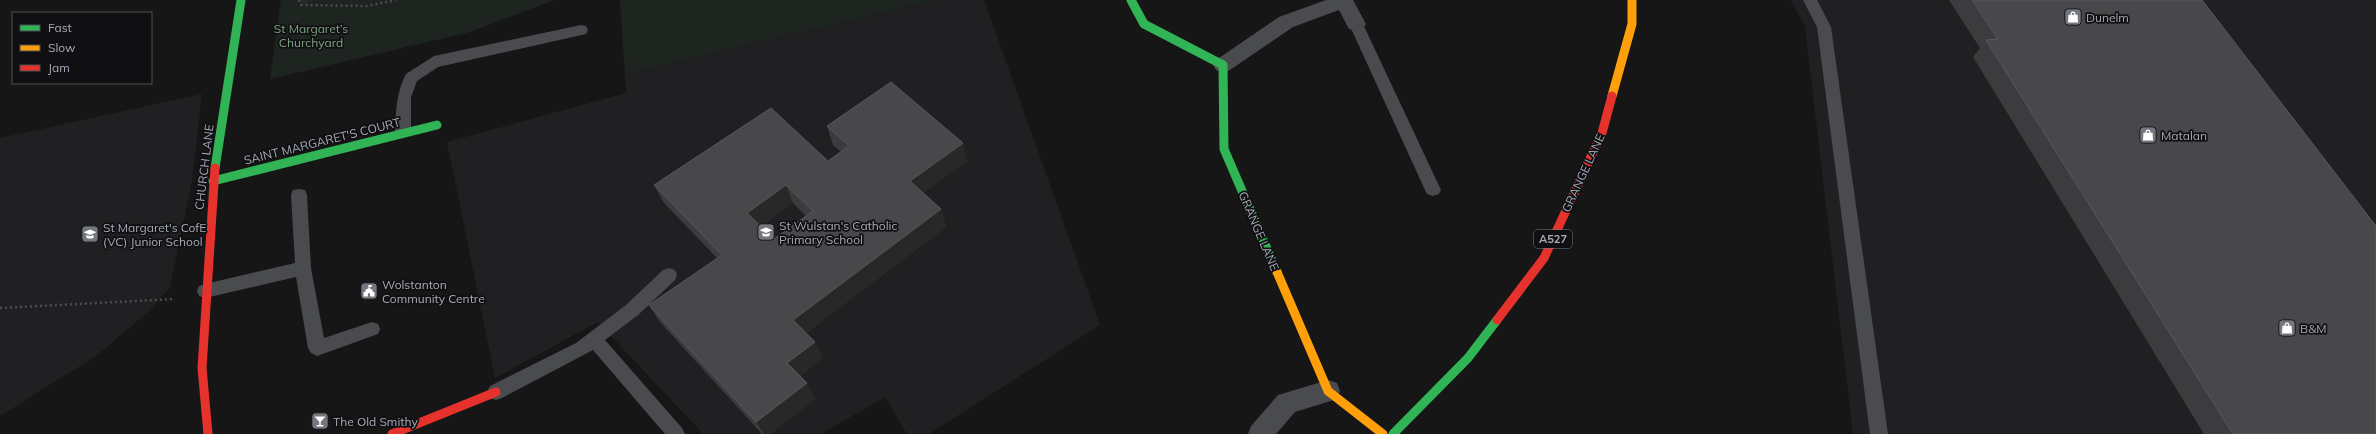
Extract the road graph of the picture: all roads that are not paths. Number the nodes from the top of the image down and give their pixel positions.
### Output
1 (241, 0) edge
2 (1131, 0) edge
3 (1632, 0) edge
4 (1810, 0) edge
5 (1344, 1) edge
6 (1356, 24) joint
7 (581, 30) dead end
8 (1223, 65) junction
9 (437, 125) dead end
10 (403, 132) junction
11 (213, 181) junction
12 (1433, 190) dead end
13 (299, 194) dead end
14 (303, 268) junction
15 (669, 275) dead end
16 (205, 294) junction
17 (372, 329) dead end
18 (594, 339) junction
19 (1328, 391) junction
20 (496, 392) joint
21 (208, 434) edge
22 (392, 434) edge
23 (676, 434) edge
24 (1260, 434) edge
25 (1383, 434) edge
26 (1393, 434) edge
27 (1879, 434) edge

1 - 11 main road, CHURCH LANE
2 - 8 main road
3 - 26 main road, GRANGE LANE / A527
4 - 27 lane
5 - 6 street
5 - 8 street
6 - 12 lane
7 - 10 lane
8 - 19 main road, GRANGE LANE
9 - 10 main road, SAINT MARGARET'S COURT
10 - 11 main road, SAINT MARGARET'S COURT
11 - 16 main road, CHURCH LANE
13 - 14 lane
14 - 16 lane
14 - 17 lane
15 - 18 lane
16 - 21 main road, CHURCH LANE
18 - 20 lane
18 - 23 lane
19 - 24 street
19 - 25 main road, GRANGE LANE
20 - 22 main road

